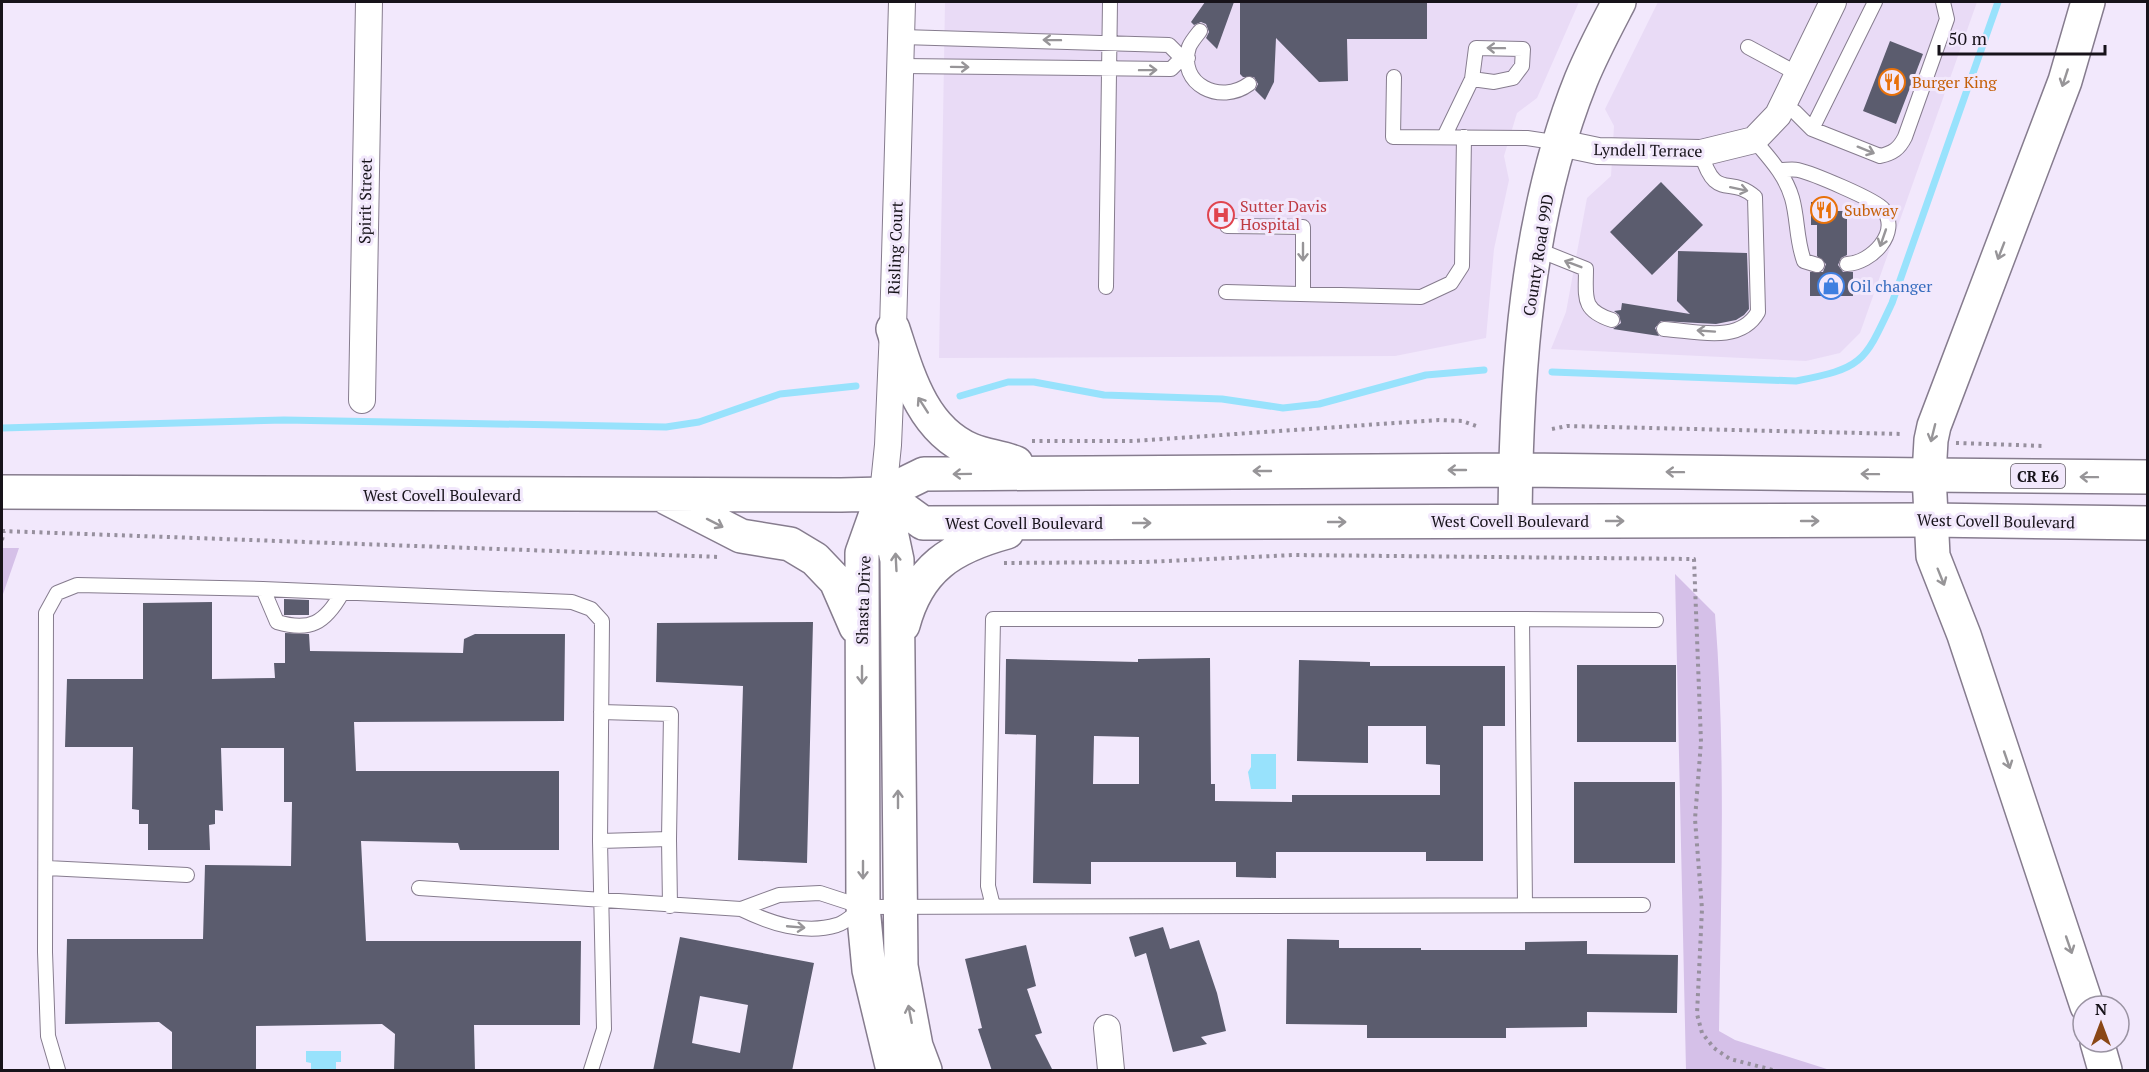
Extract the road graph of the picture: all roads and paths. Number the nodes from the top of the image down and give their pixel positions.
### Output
1 (369, 2) edge
2 (902, 2) edge
3 (1110, 2) edge
4 (1619, 2) edge
5 (1833, 2) edge
6 (1875, 2) edge
7 (1943, 2) edge
8 (2088, 2) edge
9 (1200, 31) dead end
10 (902, 37) junction
11 (1110, 42) junction
12 (1748, 46) dead end
13 (1185, 58) junction
14 (902, 66) junction
15 (1110, 69) junction
16 (1798, 74) junction
17 (1394, 76) dead end
18 (1472, 79) dead end
19 (1250, 84) dead end
20 (1783, 105) junction
21 (1812, 129) junction
22 (1444, 137) junction
23 (1464, 137) junction
24 (1754, 140) junction
25 (1560, 143) junction
26 (1701, 153) junction
27 (1780, 170) junction
28 (1227, 226) dead end
29 (1536, 249) junction
30 (1847, 264) dead end
31 (1817, 265) dead end
32 (1106, 287) dead end
33 (1226, 292) dead end
34 (1303, 294) junction
35 (1612, 320) dead end
36 (1664, 328) dead end
37 (893, 329) junction
38 (362, 400) dead end
39 (1476, 426) dead end
40 (1552, 429) dead end
41 (1882, 434) junction
42 (1903, 434) dead end
43 (1027, 441) dead end
44 (1882, 441) dead end
45 (1515, 470) junction
46 (1043, 473) junction
47 (1929, 475) junction
48 (2148, 477) edge
49 (2, 492) edge
50 (883, 494) junction
51 (663, 496) junction
52 (1930, 520) junction
53 (1515, 521) junction
54 (2148, 523) edge
55 (1037, 524) junction
56 (3, 531) edge
57 (2, 540) edge
58 (729, 558) dead end
59 (999, 563) dead end
60 (263, 589) junction
61 (342, 593) junction
62 (1522, 619) junction
63 (1656, 620) dead end
64 (862, 641) junction
65 (897, 647) junction
66 (601, 712) junction
67 (669, 839) junction
68 (600, 841) junction
69 (47, 868) junction
70 (187, 875) dead end
71 (419, 888) dead end
72 (603, 902) junction
73 (1525, 905) junction
74 (1643, 905) dead end
75 (670, 906) junction
76 (993, 906) junction
77 (863, 907) junction
78 (899, 908) junction
79 (741, 909) junction
80 (2083, 994) edge
81 (1107, 1028) dead end
82 (2100, 1054) edge
83 (58, 1071) edge
84 (591, 1071) edge
85 (893, 1071) edge
86 (925, 1071) edge
87 (1112, 1071) edge
88 (1773, 1071) edge
89 (2105, 1071) edge

1 - 38 street, Spirit Street
2 - 10 street, Risling Court
3 - 11 lane
4 - 25 main road, County Road 99D
5 - 16 street
6 - 21 lane
21 -> 7 lane
8 -> 47 main road
9 - 13 lane
11 -> 10 lane
10 - 14 street, Risling Court
11 - 13 lane
11 - 15 lane
12 - 16 lane
15 -> 13 lane
13 - 19 lane
14 -> 15 lane
14 - 37 street, Risling Court
15 - 32 lane
16 - 20 street
17 - 22 lane
18 - 22 lane
20 - 21 lane
20 - 24 street
22 - 23 lane
23 - 25 lane
23 - 34 lane
24 - 26 street, Lyndell Terrace
24 - 27 lane
25 - 26 street, Lyndell Terrace
25 - 29 main road, County Road 99D
26 -> 36 lane
27 -> 30 lane
27 - 31 lane
28 -> 34 lane
35 -> 29 lane
29 - 45 main road, County Road 99D
33 - 34 lane
46 -> 37 main road
37 - 50 street, Risling Court
39 - 43 path
40 - 41 path
41 - 42 path
41 - 44 path
45 -> 46 main road, West Covell Boulevard / CR E6
47 -> 45 main road, West Covell Boulevard / CR E6
45 - 53 main road, County Road 99D
46 -> 50 main road, West Covell Boulevard / CR E6
48 -> 47 main road, West Covell Boulevard / CR E6
47 - 52 main road
49 - 51 main road, West Covell Boulevard / CR E6
50 - 51 main road, West Covell Boulevard / CR E6
50 - 55 main road, West Covell Boulevard
50 - 64 main road, Shasta Drive
65 -> 50 main road, Shasta Drive
51 -> 64 main road
53 -> 52 main road, West Covell Boulevard
52 - 54 main road, West Covell Boulevard
52 -> 80 main road
55 -> 53 main road, West Covell Boulevard
55 - 65 main road
56 - 57 path
56 - 58 path
59 - 88 path
60 - 61 lane
60 - 61 lane
60 - 69 lane
61 - 66 lane
62 - 63 lane
62 - 73 lane
62 - 76 lane
64 -> 77 main road, Shasta Drive
78 -> 65 main road, Shasta Drive
66 - 67 lane
66 - 68 lane
67 - 68 lane
67 - 75 lane
68 - 72 lane
69 - 70 lane
69 - 83 lane
71 - 72 lane
72 - 75 lane
72 - 84 lane
73 - 74 lane
73 - 76 lane
75 - 79 lane
76 - 78 lane
77 - 78 lane
77 - 79 lane
79 -> 77 lane
77 - 85 main road, Shasta Drive
86 -> 78 main road, Shasta Drive
81 - 87 street
82 - 89 main road

